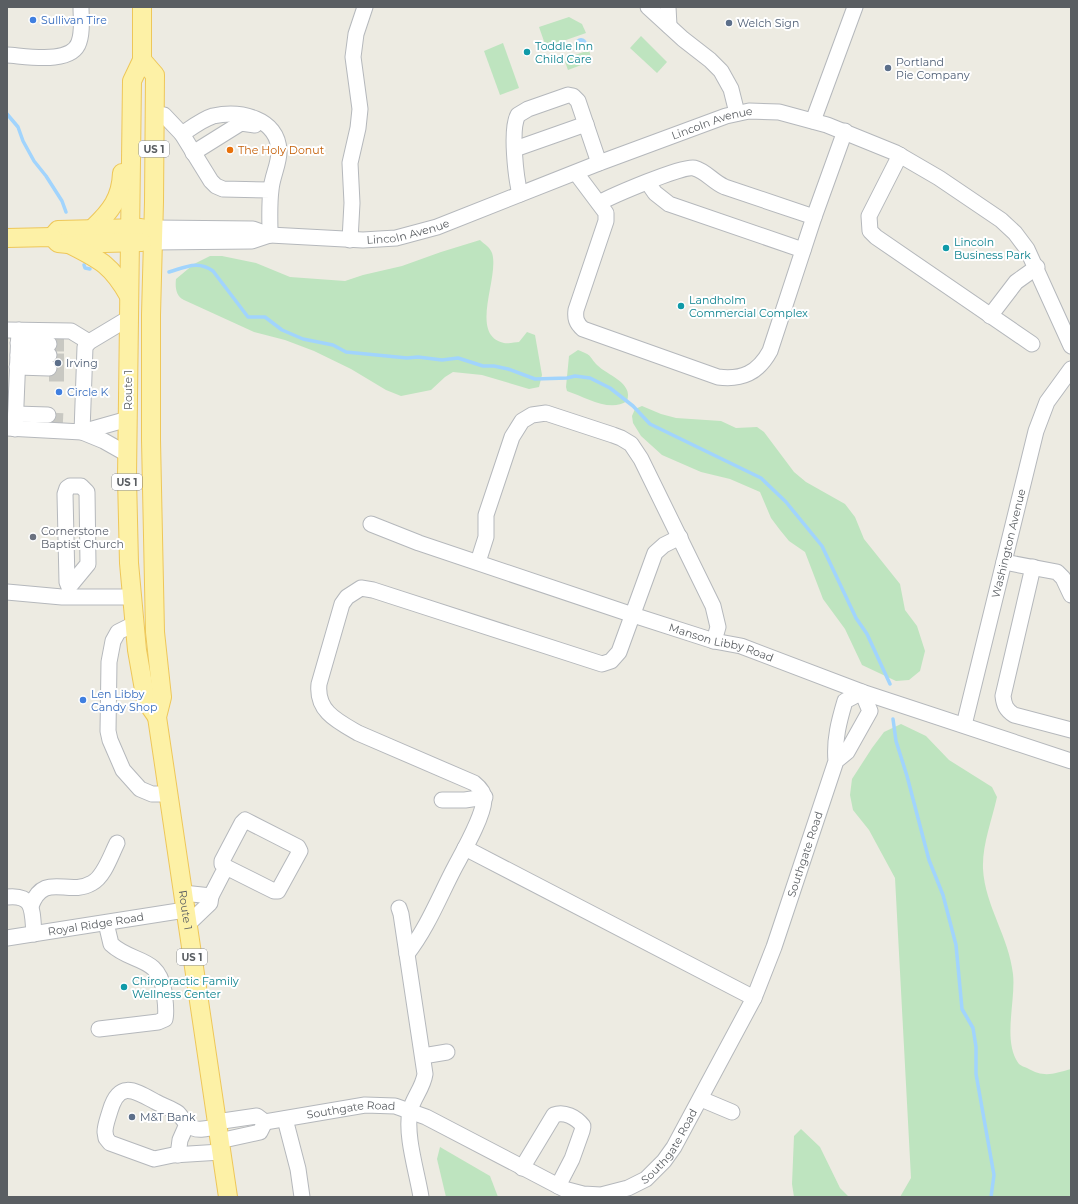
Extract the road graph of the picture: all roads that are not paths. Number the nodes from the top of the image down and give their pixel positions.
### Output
1 (81, 7) edge
2 (142, 7) edge
3 (365, 7) edge
4 (648, 7) edge
5 (668, 7) edge
6 (854, 7) edge
7 (669, 26) junction
8 (7, 55) edge
9 (142, 60) junction
10 (132, 99) junction
11 (737, 113) junction
12 (154, 114) junction
13 (813, 121) junction
14 (586, 124) junction
15 (846, 132) junction
16 (182, 134) junction
17 (515, 149) junction
18 (194, 153) junction
19 (900, 155) junction
20 (599, 163) junction
21 (576, 173) junction
22 (648, 183) junction
23 (272, 184) junction
24 (520, 194) junction
25 (599, 203) junction
26 (814, 217) junction
27 (93, 228) junction
28 (130, 235) junction
29 (153, 235) junction
30 (270, 235) junction
31 (7, 238) edge
32 (52, 238) junction
33 (350, 240) junction
34 (68, 244) junction
35 (803, 250) junction
36 (1036, 267) junction
37 (129, 296) junction
38 (990, 316) junction
39 (129, 318) junction
40 (1032, 344) dead end
41 (1071, 346) edge
42 (17, 351) edge
43 (78, 358) junction
44 (1071, 369) edge
45 (48, 418) tunnel mouth
46 (128, 419) junction
47 (77, 421) junction
48 (13, 423) edge
49 (127, 454) junction
50 (371, 524) dead end
51 (680, 537) junction
52 (66, 554) junction
53 (478, 562) junction
54 (1004, 562) junction
55 (1033, 567) junction
56 (83, 570) junction
57 (7, 592) edge
58 (68, 592) junction
59 (1071, 594) edge
60 (132, 598) junction
61 (633, 615) junction
62 (134, 624) junction
63 (714, 640) junction
64 (862, 692) junction
65 (157, 717) junction
66 (964, 725) junction
67 (1071, 730) edge
68 (836, 761) junction
69 (1071, 761) edge
70 (168, 794) junction
71 (485, 798) junction
72 (442, 800) dead end
73 (117, 843) dead end
74 (465, 848) junction
75 (226, 867) junction
76 (211, 896) junction
77 (7, 897) edge
78 (31, 906) junction
79 (398, 908) dead end
80 (185, 909) junction
81 (106, 922) junction
82 (34, 934) junction
83 (7, 938) edge
84 (407, 954) junction
85 (754, 998) junction
86 (99, 1029) dead end
87 (447, 1052) dead end
88 (423, 1056) junction
89 (701, 1099) junction
90 (410, 1110) junction
91 (732, 1112) dead end
92 (284, 1118) junction
93 (187, 1124) junction
94 (218, 1135) junction
95 (175, 1155) junction
96 (522, 1168) junction
97 (558, 1186) junction
98 (610, 1195) edge
99 (228, 1197) edge
100 (302, 1197) edge
101 (421, 1197) edge

1 - 8 street
2 - 9 main road, Route 1 / US 1
3 - 33 street
4 - 7 street
5 - 7 street
6 - 13 street
7 - 11 street
9 - 10 main road, Route 1 / US 1
9 - 12 main road, Route 1 / US 1
10 - 27 main road
10 - 28 main road, Route 1 / US 1
11 - 13 street, Lincoln Avenue
11 - 20 street, Lincoln Avenue
12 - 16 street
12 - 29 main road, Route 1 / US 1
13 - 15 street, Lincoln Avenue
14 - 17 street
14 - 17 street
14 - 20 street
15 - 19 street, Lincoln Avenue
15 - 26 street
16 - 18 street
16 - 23 street
17 - 24 street
18 - 23 street
18 - 23 street
19 - 36 street, Lincoln Avenue
19 - 38 street
20 - 21 street, Lincoln Avenue
21 - 24 street, Lincoln Avenue
21 - 25 street
22 - 25 street
22 - 26 street
22 - 35 street
23 - 30 street
24 - 33 street, Lincoln Avenue
25 - 35 street
26 - 35 street
27 - 28 main road
27 - 32 main road
28 - 29 main road
28 - 34 main road
28 - 37 main road, Route 1 / US 1
29 - 30 street, Lincoln Avenue
29 - 65 main road, Route 1 / US 1
30 - 33 street, Lincoln Avenue
31 - 32 main road
32 - 34 main road
34 - 37 main road
36 - 38 street
36 - 41 street, Lincoln Avenue
37 - 39 main road, Route 1 / US 1
38 - 40 street
39 - 43 street
39 - 46 main road, Route 1 / US 1
42 - 42 street
42 - 43 street
42 - 48 street
43 - 47 street
44 - 54 street, Washington Avenue
45 - 48 street
46 - 47 street
46 - 49 main road, Route 1 / US 1
47 - 48 street
47 - 49 street
49 - 60 main road, Route 1 / US 1
50 - 53 street, Manson Libby Road
51 - 53 street
51 - 61 street
51 - 63 street
52 - 56 street
52 - 56 street
52 - 58 street
53 - 61 street, Manson Libby Road
54 - 55 street
54 - 66 street, Washington Avenue
55 - 59 street
55 - 67 street
56 - 58 street
57 - 58 street
58 - 60 street
60 - 62 main road, Route 1 / US 1
61 - 63 street, Manson Libby Road
61 - 71 street
62 - 65 main road, Route 1 / US 1
62 - 70 street
63 - 64 street, Manson Libby Road
64 - 66 street, Manson Libby Road
64 - 68 street, Southgate Road
64 - 68 street, Southgate Road
65 - 70 main road, Route 1 / US 1
66 - 69 street, Manson Libby Road
68 - 85 street, Southgate Road
70 - 80 main road, Route 1 / US 1
71 - 72 street
71 - 74 street
73 - 78 street
74 - 84 street
74 - 85 street
75 - 75 street
75 - 76 street
76 - 80 street, Royal Ridge Road
76 - 80 street
77 - 78 street
78 - 82 street
79 - 84 street
80 - 81 street, Royal Ridge Road
80 - 94 main road, Route 1 / US 1
81 - 82 street, Royal Ridge Road
81 - 86 street
82 - 83 street, Royal Ridge Road
84 - 88 street
85 - 89 street, Southgate Road
87 - 88 street
88 - 90 street
89 - 91 street
89 - 98 street, Southgate Road
90 - 92 street, Southgate Road
90 - 96 street, Southgate Road
90 - 101 street
92 - 94 street, Southgate Road
92 - 100 street
93 - 94 street
93 - 95 street
93 - 95 street
94 - 95 street
94 - 99 main road, Route 1 / US 1
96 - 97 street, Southgate Road
96 - 97 street
97 - 98 street, Southgate Road

